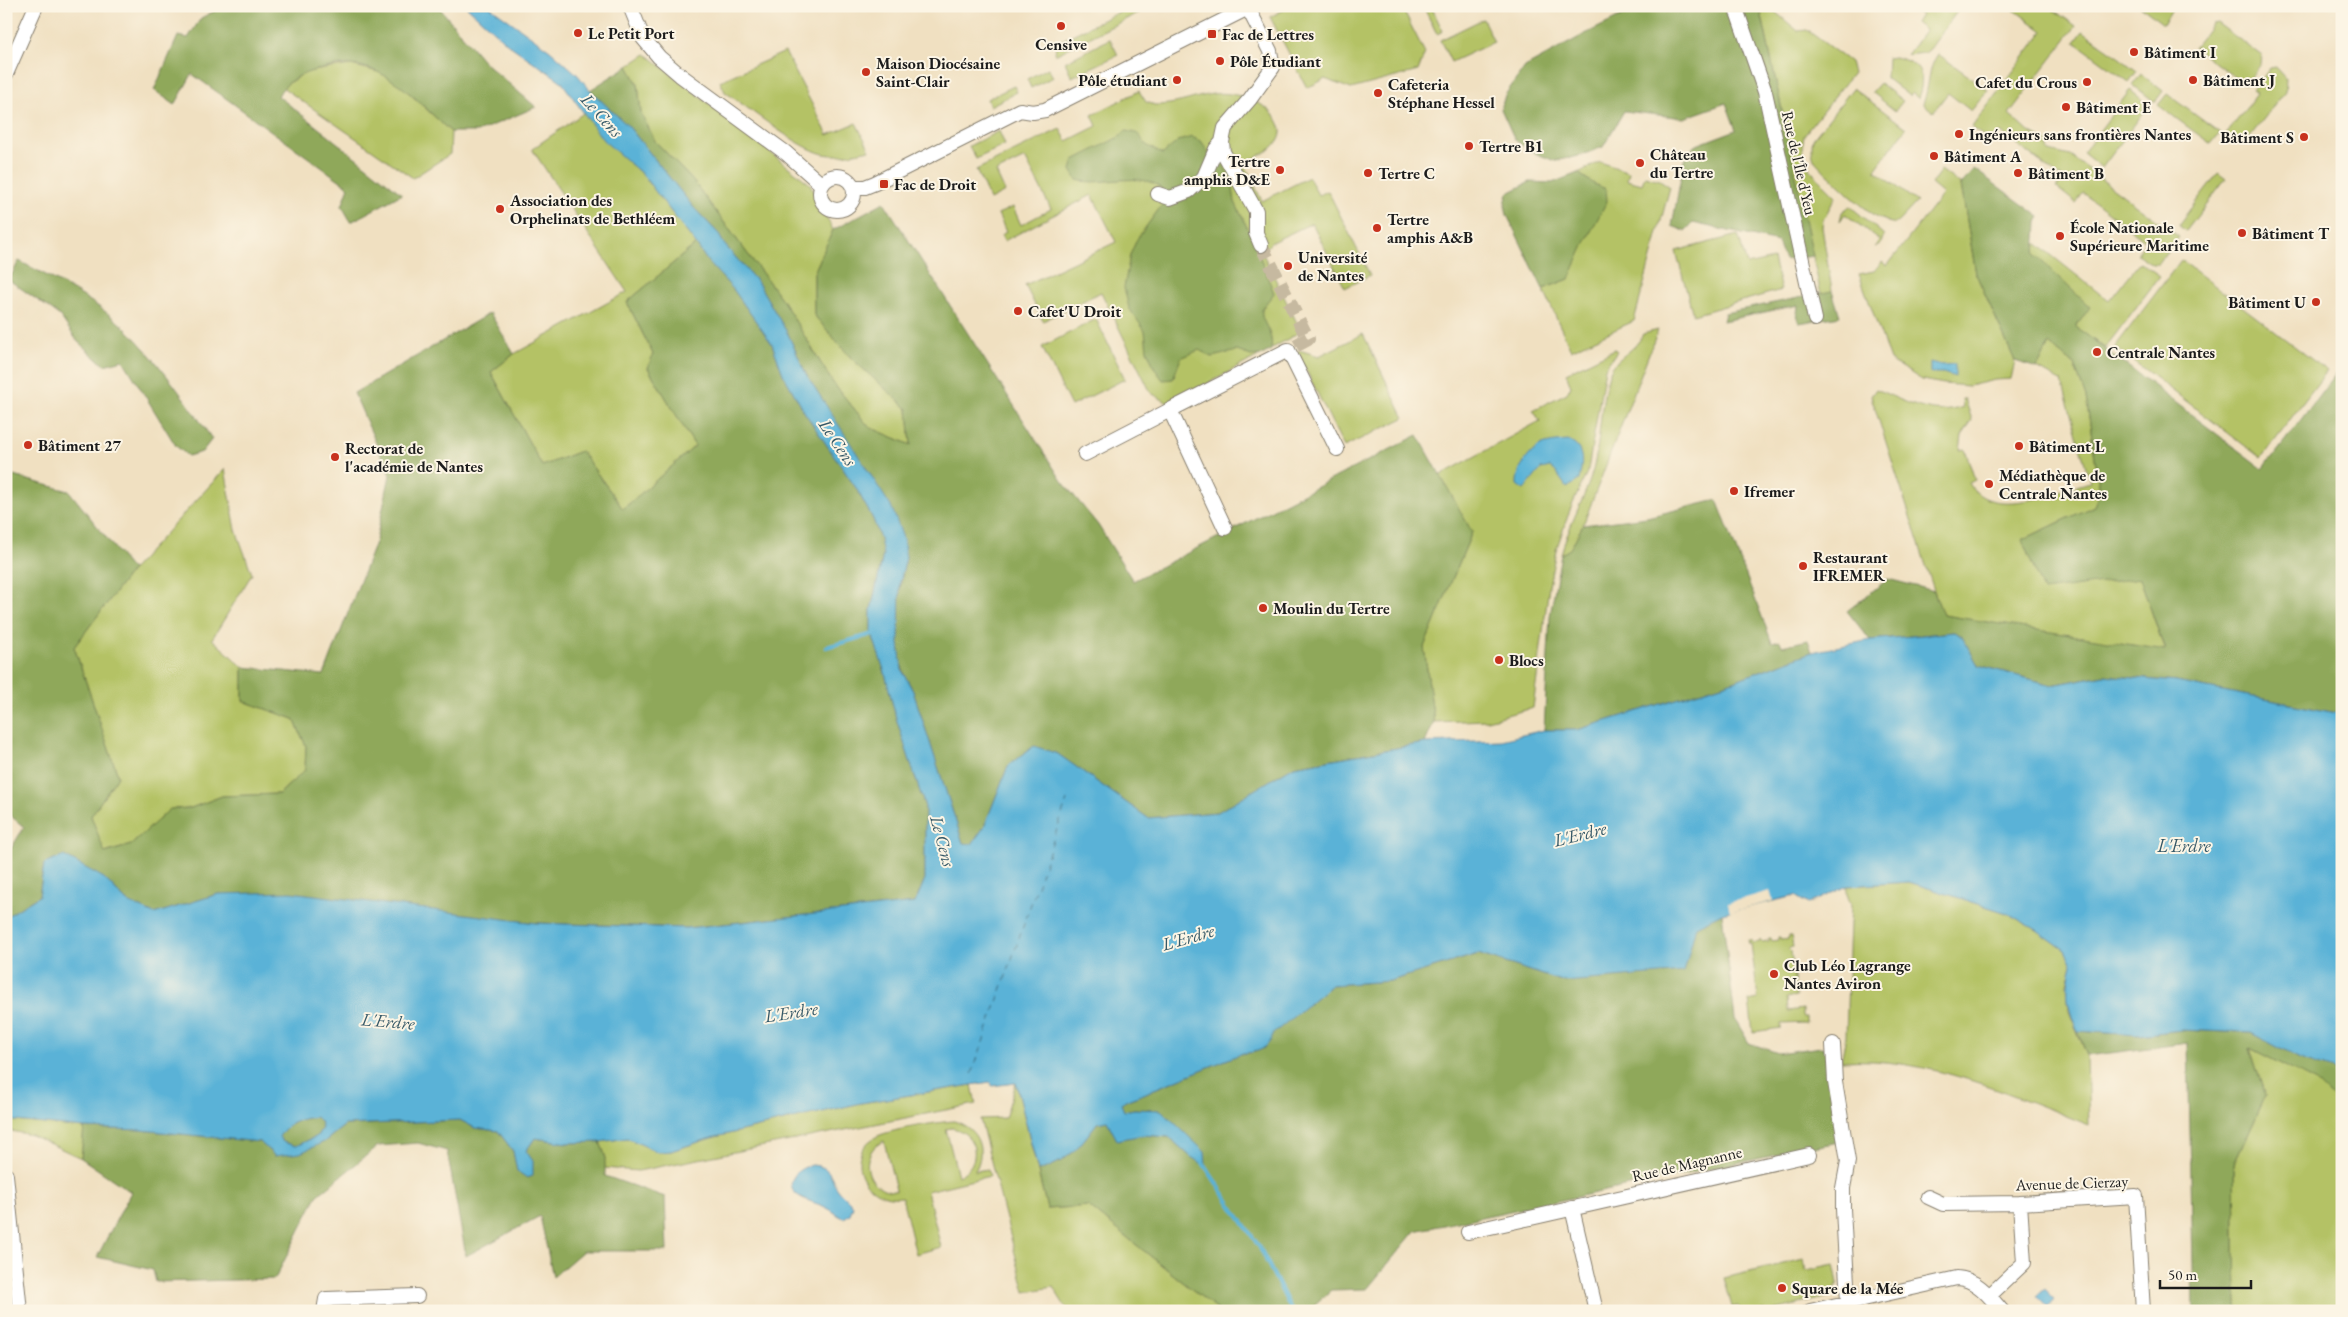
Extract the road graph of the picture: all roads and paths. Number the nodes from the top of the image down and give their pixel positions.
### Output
1 (36, 6) edge
2 (630, 6) edge
3 (1249, 7) edge
4 (1737, 12) edge
5 (6, 74) edge
6 (1222, 142) junction
7 (822, 185) junction
8 (853, 187) junction
9 (1158, 194) dead end
10 (1262, 245) tunnel mouth
11 (1815, 318) dead end
12 (1170, 410) junction
13 (1337, 449) dead end
14 (1086, 454) dead end
15 (1225, 528) dead end
16 (1833, 1044) dead end
17 (1809, 1155) dead end
18 (6, 1175) edge
19 (1928, 1197) dead end
20 (2020, 1203) junction
21 (1572, 1208) junction
22 (1468, 1232) dead end
23 (417, 1296) dead end
24 (1989, 1296) junction
25 (1848, 1302) junction
26 (20, 1311) edge
27 (324, 1311) edge
28 (1596, 1311) edge
29 (1810, 1311) edge
30 (2002, 1311) edge
31 (2143, 1311) edge

1 - 5 street
2 - 7 street
3 - 6 street
3 - 8 street
4 - 11 street, Rue de l'Île d'Yeu
6 - 9 street
6 - 10 street
7 - 8 street
7 - 8 street
12 - 13 street
12 - 14 street
12 - 15 street
16 - 25 street
17 - 21 street, Rue de Magnanne
18 - 26 street
19 - 20 street, Avenue de Cierzay
20 - 24 street
20 - 31 street, Avenue de Cierzay
21 - 22 street, Rue de Magnanne
21 - 28 street
23 - 27 street
24 - 25 street
24 - 30 street
25 - 29 street

